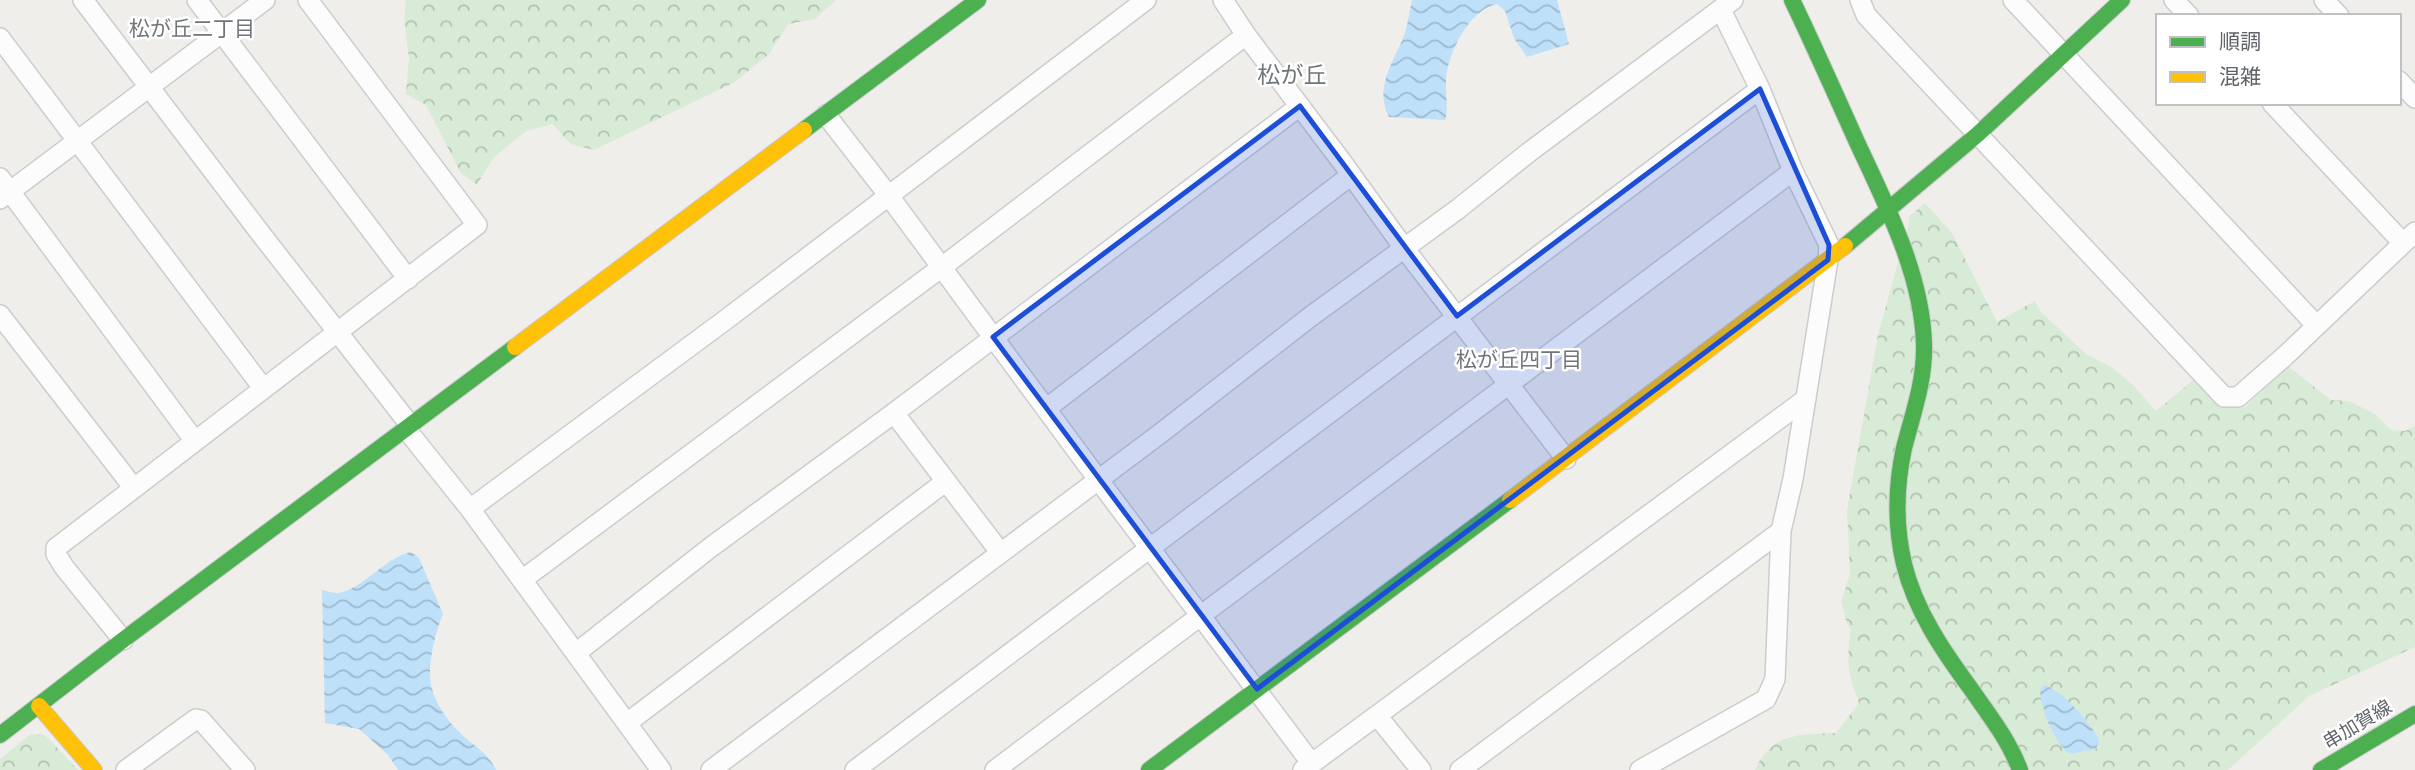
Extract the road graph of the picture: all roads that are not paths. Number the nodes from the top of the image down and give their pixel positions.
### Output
1 (83, 0) edge
2 (197, 0) edge
3 (265, 0) edge
4 (308, 0) edge
5 (1146, 0) edge
6 (1223, 0) edge
7 (1792, 0) edge
8 (1860, 0) edge
9 (2013, 0) edge
10 (2122, 0) edge
11 (2174, 0) edge
12 (2324, 0) edge
13 (970, 3) edge
14 (1727, 5) edge
15 (2187, 14) edge
16 (2337, 14) edge
17 (222, 33) junction
18 (1246, 36) junction
19 (0, 38) edge
20 (2064, 53) junction
21 (2401, 83) edge
22 (150, 88) junction
23 (1760, 89) junction
24 (2415, 98) edge
25 (2274, 105) edge
26 (1300, 106) junction
27 (826, 115) junction
28 (1978, 134) junction
29 (79, 142) junction
30 (1793, 171) junction
31 (1350, 176) junction
32 (3, 190) edge
33 (889, 196) junction
34 (1889, 211) junction
35 (2409, 237) edge
36 (1404, 248) junction
37 (1828, 260) junction
38 (942, 267) junction
39 (408, 279) junction
40 (0, 315) edge
41 (1457, 316) junction
42 (2316, 325) junction
43 (338, 333) junction
44 (993, 337) junction
45 (1510, 385) junction
46 (263, 388) junction
47 (1806, 399) junction
48 (1047, 408) junction
49 (894, 413) junction
50 (408, 427) junction
51 (194, 440) junction
52 (1566, 458) junction
53 (1097, 478) junction
54 (946, 482) junction
55 (133, 487) junction
56 (470, 509) junction
57 (1781, 531) junction
58 (1150, 548) junction
59 (1000, 552) junction
60 (522, 580) junction
61 (1202, 616) junction
62 (123, 640) junction
63 (576, 653) junction
64 (1257, 689) junction
65 (39, 706) junction
66 (2415, 714) edge
67 (1378, 717) junction
68 (627, 723) junction
69 (0, 735) edge
70 (1307, 767) edge
71 (94, 770) edge
72 (126, 770) edge
73 (245, 770) edge
74 (661, 770) edge
75 (711, 770) edge
76 (855, 770) edge
77 (995, 770) edge
78 (1149, 770) edge
79 (1421, 770) edge
80 (1460, 770) edge
81 (1640, 770) edge
82 (2020, 770) edge
83 (2321, 770) edge

1 - 22 street
2 - 17 street
3 - 17 street
4 - 39 street
5 - 33 street
6 - 18 street
7 - 34 street
8 - 28 street
9 - 20 street
10 - 20 street
11 - 15 street
12 - 16 street
13 - 27 street
14 - 23 street
14 - 36 street
17 - 22 street
17 - 39 street
18 - 26 street
18 - 38 street
19 - 29 street
20 - 28 street
20 - 42 street
21 - 24 street
22 - 29 street
22 - 43 street
23 - 30 street
23 - 41 street
25 - 35 street
26 - 31 street
26 - 44 street
27 - 33 street
27 - 50 street
28 - 34 street
28 - 42 street
29 - 32 street
29 - 46 street
30 - 37 street
30 - 45 street
31 - 36 street
31 - 48 street
32 - 51 street
33 - 38 street
33 - 56 street
34 - 37 street
34 - 82 street
35 - 42 street
36 - 41 street
36 - 53 street
37 - 47 street
37 - 52 street
38 - 44 street
38 - 60 street
39 - 43 street
40 - 55 street
41 - 45 street
41 - 58 street
43 - 46 street
43 - 50 street
44 - 48 street
44 - 49 street
45 - 52 street
45 - 61 street
46 - 51 street
47 - 57 street
47 - 67 street
48 - 53 street
49 - 54 street
49 - 63 street
50 - 56 street
50 - 62 street
51 - 55 street
52 - 64 street
53 - 58 street
53 - 59 street
54 - 59 street
54 - 68 street
55 - 62 street
56 - 60 street
57 - 80 street
57 - 81 street
58 - 61 street
58 - 76 street
59 - 75 street
60 - 63 street
61 - 64 street
61 - 77 street
62 - 65 street
63 - 68 street
64 - 70 street
64 - 78 street
65 - 69 street
65 - 71 street
66 - 83 street, 串加賀線
67 - 70 street
67 - 79 street
68 - 74 street
72 - 73 street

